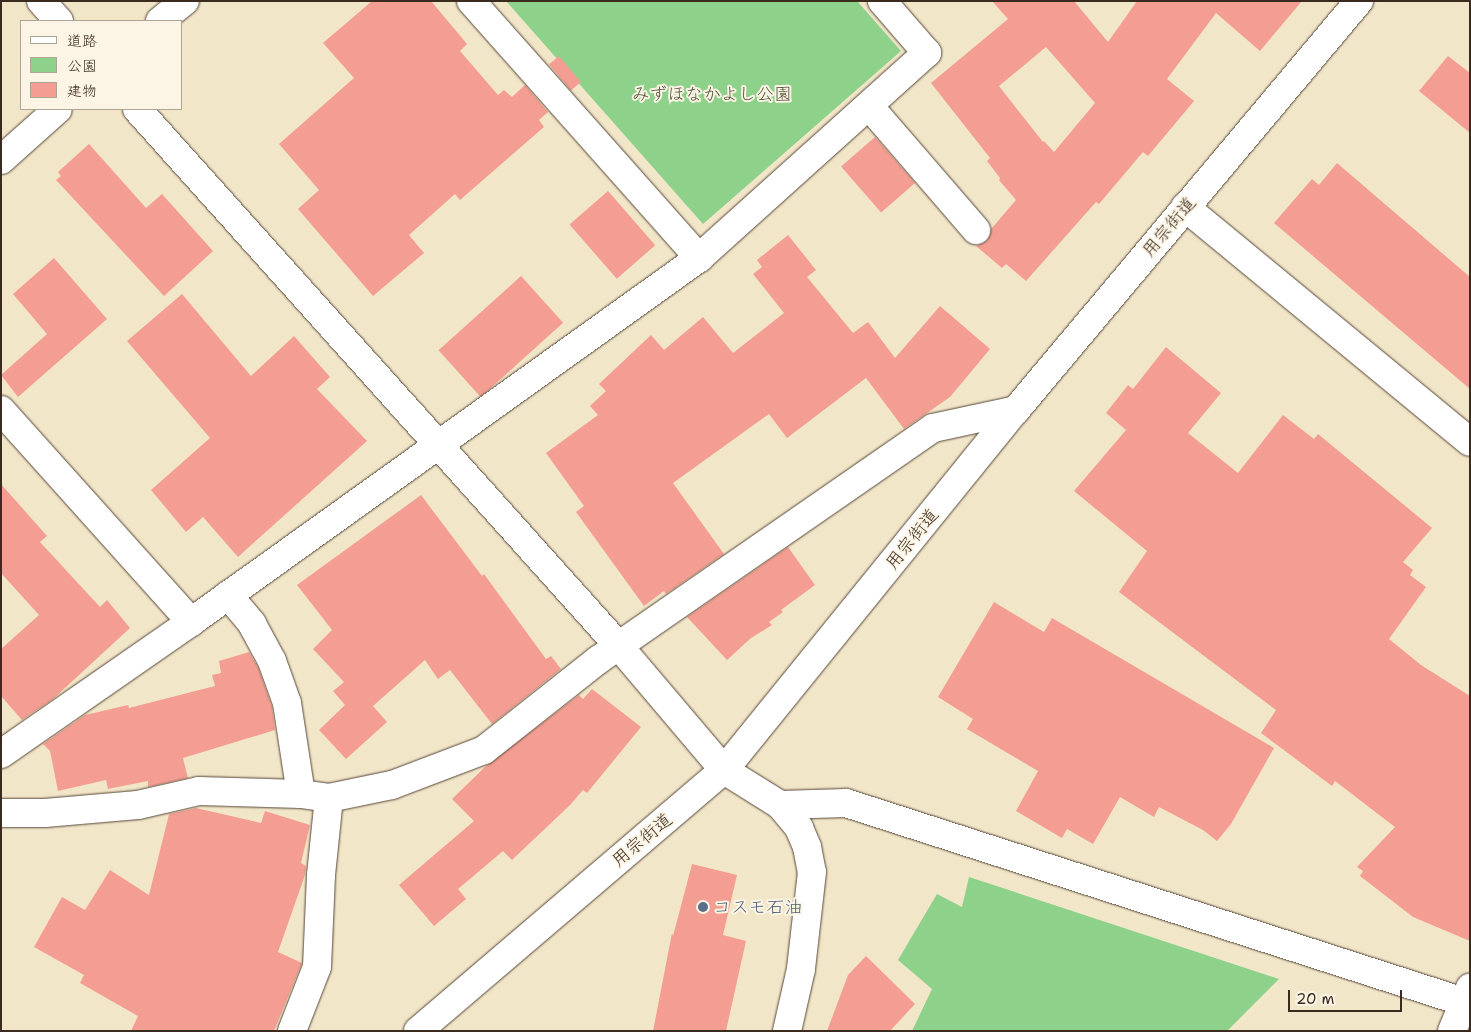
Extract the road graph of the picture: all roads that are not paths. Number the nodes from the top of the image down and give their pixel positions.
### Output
1 (41, 1) edge
2 (185, 1) edge
3 (471, 1) edge
4 (882, 1) edge
5 (1354, 3) edge
6 (58, 20) edge
7 (161, 20) edge
8 (869, 106) junction
9 (57, 110) edge
10 (138, 110) edge
11 (1, 160) edge
12 (1185, 208) junction
13 (976, 230) dead end
14 (699, 258) junction
15 (1, 410) edge
16 (1016, 410) junction
17 (1470, 442) edge
18 (439, 444) junction
19 (228, 595) junction
20 (191, 622) junction
21 (618, 645) junction
22 (1, 754) edge
23 (724, 770) junction
24 (301, 794) junction
25 (329, 798) junction
26 (780, 805) junction
27 (1, 813) edge
28 (1468, 998) edge
29 (292, 1031) edge
30 (418, 1031) edge
31 (786, 1031) edge
32 (1452, 1031) edge

1 - 6 street
2 - 7 street
3 - 14 street
4 - 8 street
5 - 12 street, 用宗街道
8 - 13 street
8 - 14 street
9 - 11 street
10 - 18 street
12 - 16 street, 用宗街道
12 - 17 street
14 - 18 street
15 - 20 street
16 - 21 street
16 - 23 street, 用宗街道
18 - 19 street
18 - 21 street
19 - 20 street
19 - 24 street
20 - 22 street
21 - 23 street
21 - 25 street
23 - 26 street
23 - 30 street, 用宗街道
24 - 25 street
24 - 27 street
25 - 29 street
26 - 28 street
26 - 31 street
28 - 32 street

